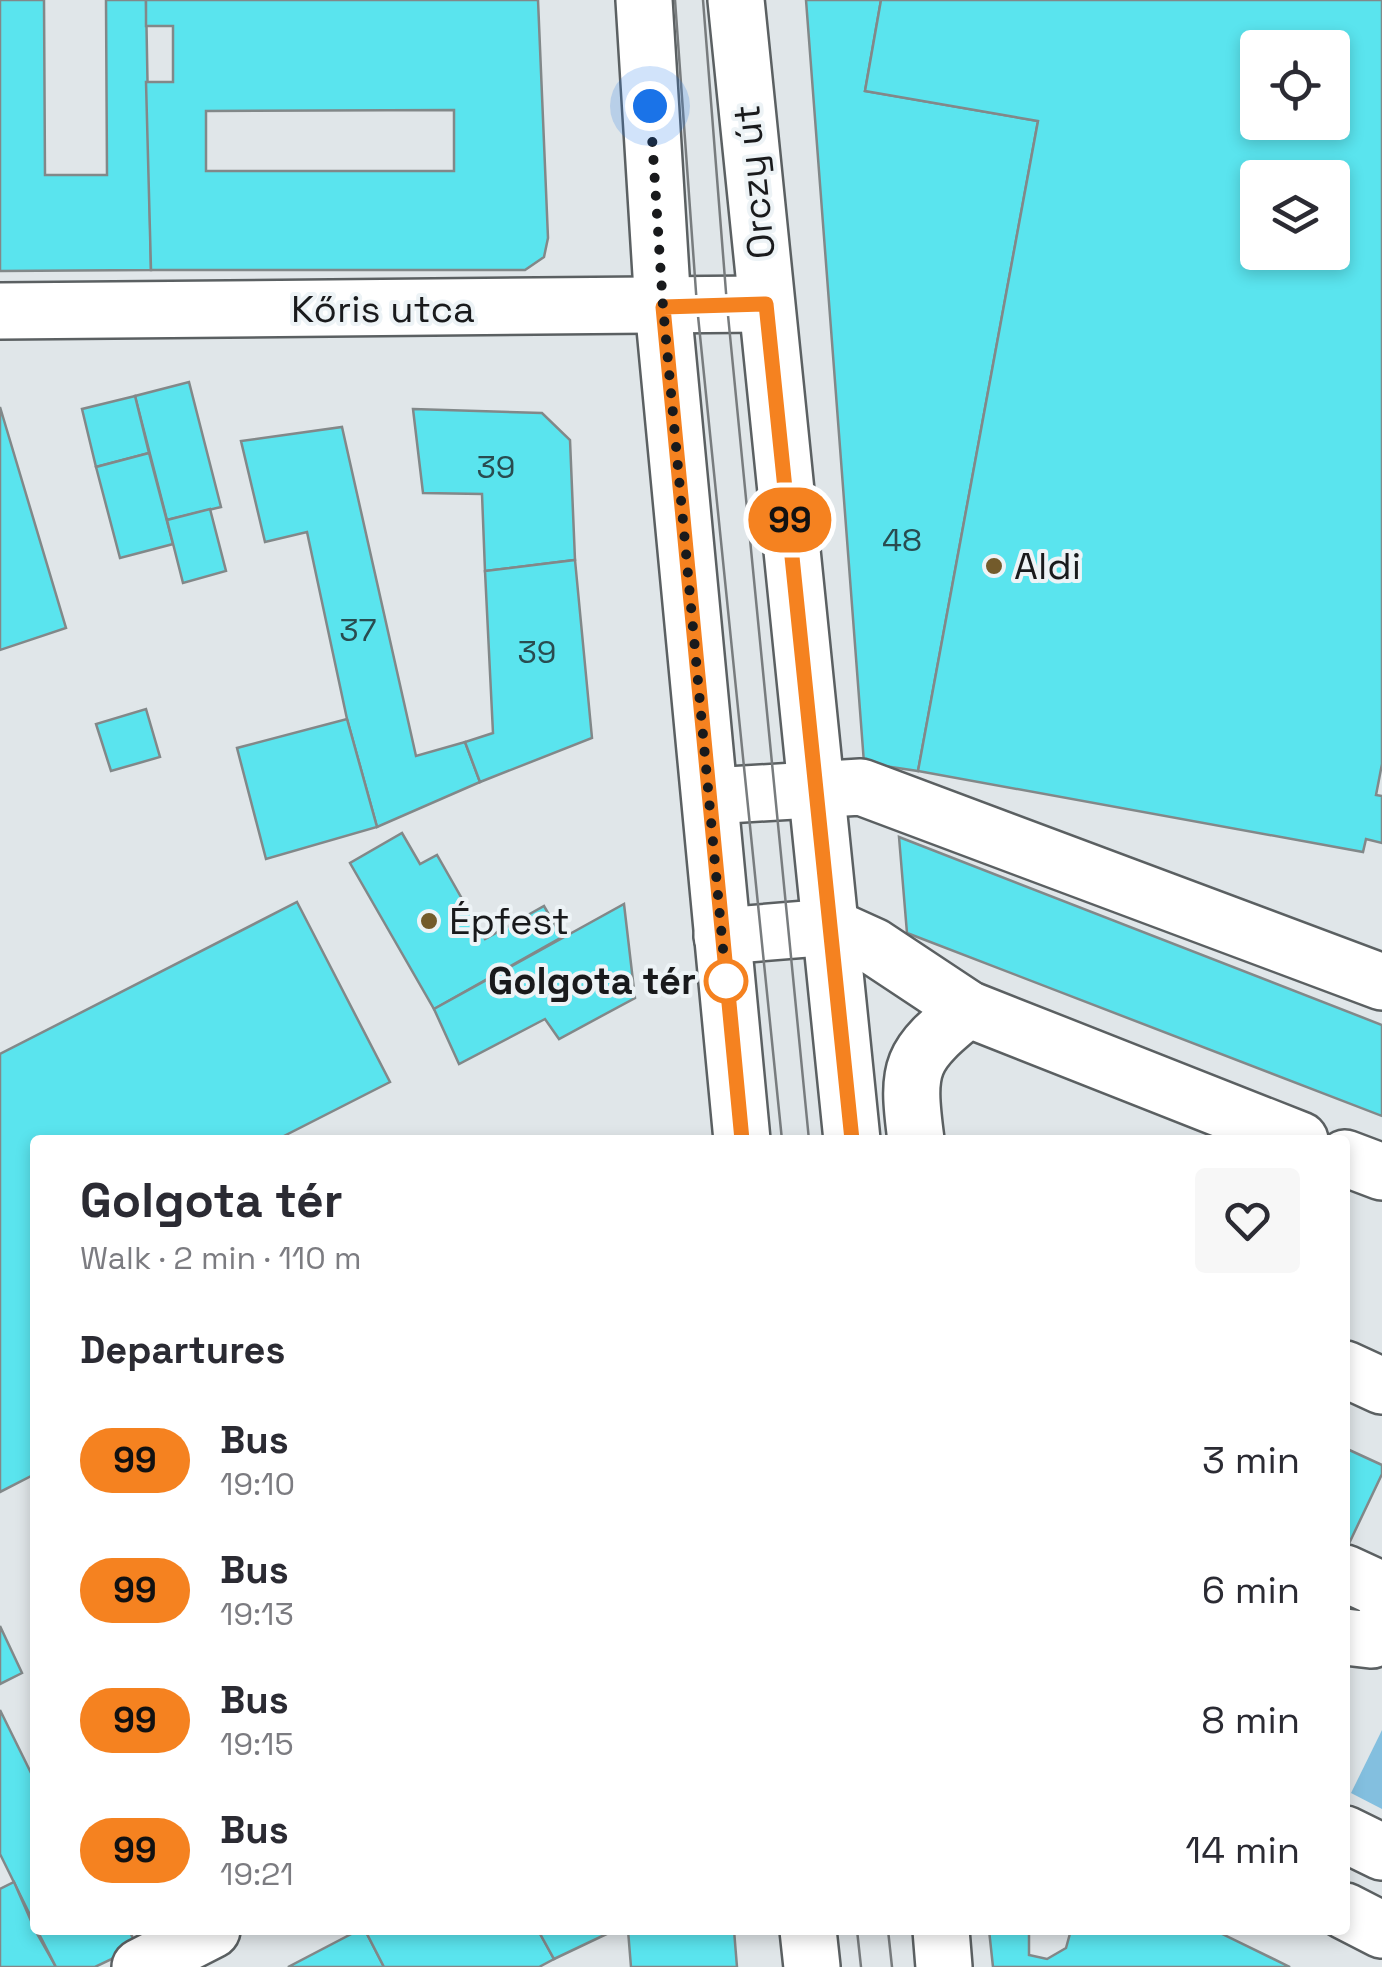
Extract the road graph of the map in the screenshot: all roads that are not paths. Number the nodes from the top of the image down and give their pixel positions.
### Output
1 (644, 0) edge
2 (736, 0) edge
3 (766, 304) junction
4 (663, 307) junction
5 (0, 311) edge
6 (819, 788) junction
7 (712, 796) junction
8 (831, 927) junction
9 (722, 936) junction
10 (1382, 982) edge
11 (968, 1010) junction
12 (742, 1135) edge
13 (852, 1135) edge
14 (915, 1135) edge
15 (1287, 1135) edge
16 (1350, 1160) edge
17 (1382, 1172) edge
18 (1350, 1371) edge
19 (1382, 1386) edge
20 (1350, 1575) edge
21 (1382, 1590) edge
22 (1382, 1627) edge
23 (1350, 1638) edge
24 (1350, 1836) edge
25 (1382, 1852) edge
26 (1350, 1914) edge
27 (1382, 1930) edge
28 (202, 1935) edge
29 (809, 1935) edge
30 (941, 1935) edge
31 (140, 1967) edge
32 (812, 1967) edge
33 (944, 1967) edge

1 - 4 street
2 - 3 street, Orczy út
3 - 4 street, Kőris utca
3 - 6 street, Orczy út
4 - 5 street, Kőris utca
4 - 7 street
6 - 7 street
6 - 8 street, Orczy út
6 - 10 street
7 - 9 street
8 - 9 street
8 - 11 street
8 - 13 street, Orczy út
9 - 12 street
11 - 14 street
11 - 15 street
16 - 17 street
18 - 19 street
20 - 21 street
22 - 23 street
24 - 25 street
26 - 27 street
28 - 31 street
29 - 32 street
30 - 33 street

